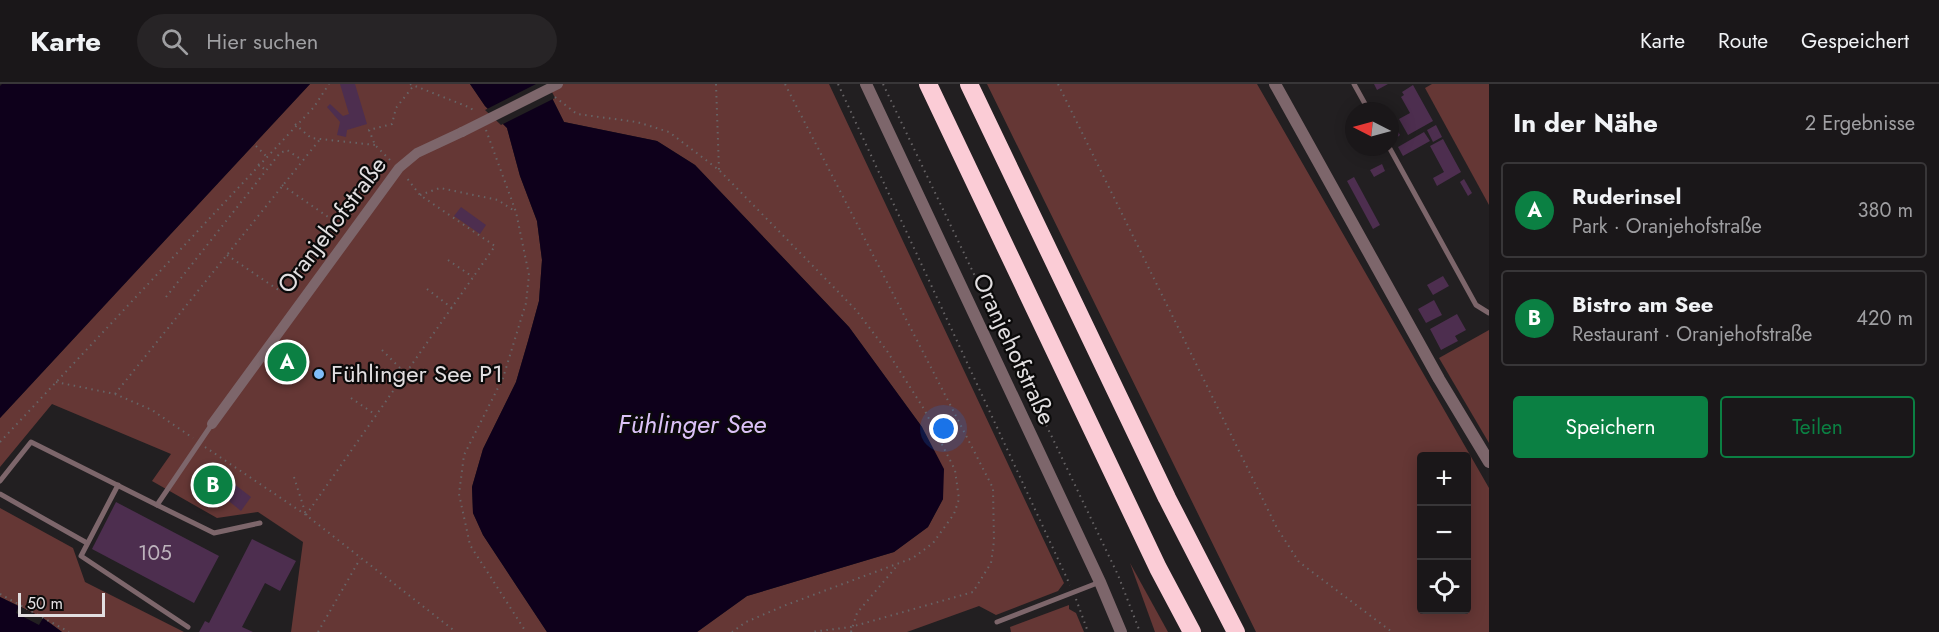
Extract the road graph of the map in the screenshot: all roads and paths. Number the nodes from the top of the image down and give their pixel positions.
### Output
1 (329, 84) edge
2 (410, 84) edge
3 (716, 84) edge
4 (784, 84) edge
5 (838, 84) edge
6 (866, 84) edge
7 (883, 84) edge
8 (928, 84) edge
9 (969, 84) edge
10 (1058, 84) edge
11 (1275, 84) edge
12 (1354, 84) edge
13 (556, 88) edge
14 (1364, 102) edge
15 (295, 124) junction
16 (321, 138) junction
17 (375, 145) junction
18 (256, 146) dead end
19 (266, 156) junction
20 (1394, 156) edge
21 (302, 160) junction
22 (258, 164) junction
23 (399, 168) junction
24 (719, 170) junction
25 (267, 171) junction
26 (282, 185) junction
27 (420, 195) junction
28 (331, 219) dead end
29 (226, 254) junction
30 (448, 260) dead end
31 (473, 277) junction
32 (427, 289) dead end
33 (306, 295) junction
34 (166, 297) dead end
35 (452, 308) junction
36 (1489, 313) edge
37 (382, 350) dead end
38 (405, 373) junction
39 (56, 382) junction
40 (115, 393) junction
41 (351, 398) dead end
42 (376, 415) junction
43 (212, 424) joint
44 (0, 442) edge
45 (199, 442) junction
46 (1489, 462) edge
47 (294, 477) dead end
48 (0, 481) edge
49 (118, 485) junction
50 (0, 494) edge
51 (157, 505) junction
52 (306, 514) junction
53 (260, 523) dead end
54 (87, 543) junction
55 (360, 559) junction
56 (898, 565) junction
57 (1100, 582) junction
58 (1073, 592) junction
59 (0, 594) edge
60 (997, 622) dead end
61 (188, 627) dead end
62 (851, 627) junction
63 (69, 632) edge
64 (318, 632) edge
65 (456, 632) edge
66 (526, 632) edge
67 (732, 632) edge
68 (811, 632) edge
69 (851, 632) edge
70 (1088, 632) edge
71 (1120, 632) edge
72 (1140, 632) edge
73 (1192, 632) edge
74 (1236, 632) edge
75 (1392, 632) edge

1 - 15 path
2 - 17 path
3 - 24 path
4 - 62 path
5 - 58 path
6 - 57 street, Oranjehofstraße
7 - 72 path
8 - 73 highway
9 - 74 highway
10 - 75 path
11 - 46 street
12 - 14 lane
13 - 23 street, Oranjehofstraße, bridge
13 - 24 path
15 - 16 path
15 - 19 path
16 - 17 path
16 - 21 path
17 - 23 path
18 - 19 path
19 - 22 path
20 - 36 lane
21 - 25 path
21 - 26 path
22 - 25 path
22 - 39 path
23 - 27 path
23 - 33 street, Oranjehofstraße
24 - 56 path
25 - 34 path
26 - 28 path
26 - 29 path
27 - 31 path
27 - 66 path
29 - 33 path
29 - 40 path
30 - 31 path
31 - 35 path
32 - 35 path
33 - 43 street, Oranjehofstraße
35 - 38 path
37 - 38 path
38 - 42 path
39 - 40 path
39 - 44 path
40 - 45 path
41 - 42 path
42 - 52 path
43 - 45 lane
45 - 51 lane
45 - 52 path
47 - 52 path
48 - 49 lane
49 - 51 lane
49 - 54 lane
50 - 54 lane
51 - 53 lane
52 - 55 path
54 - 61 lane
55 - 64 path
55 - 65 path
56 - 62 path
56 - 67 path
57 - 58 lane
57 - 71 street, Oranjehofstraße
58 - 60 lane
58 - 70 path
59 - 63 path
62 - 68 path
62 - 69 path

